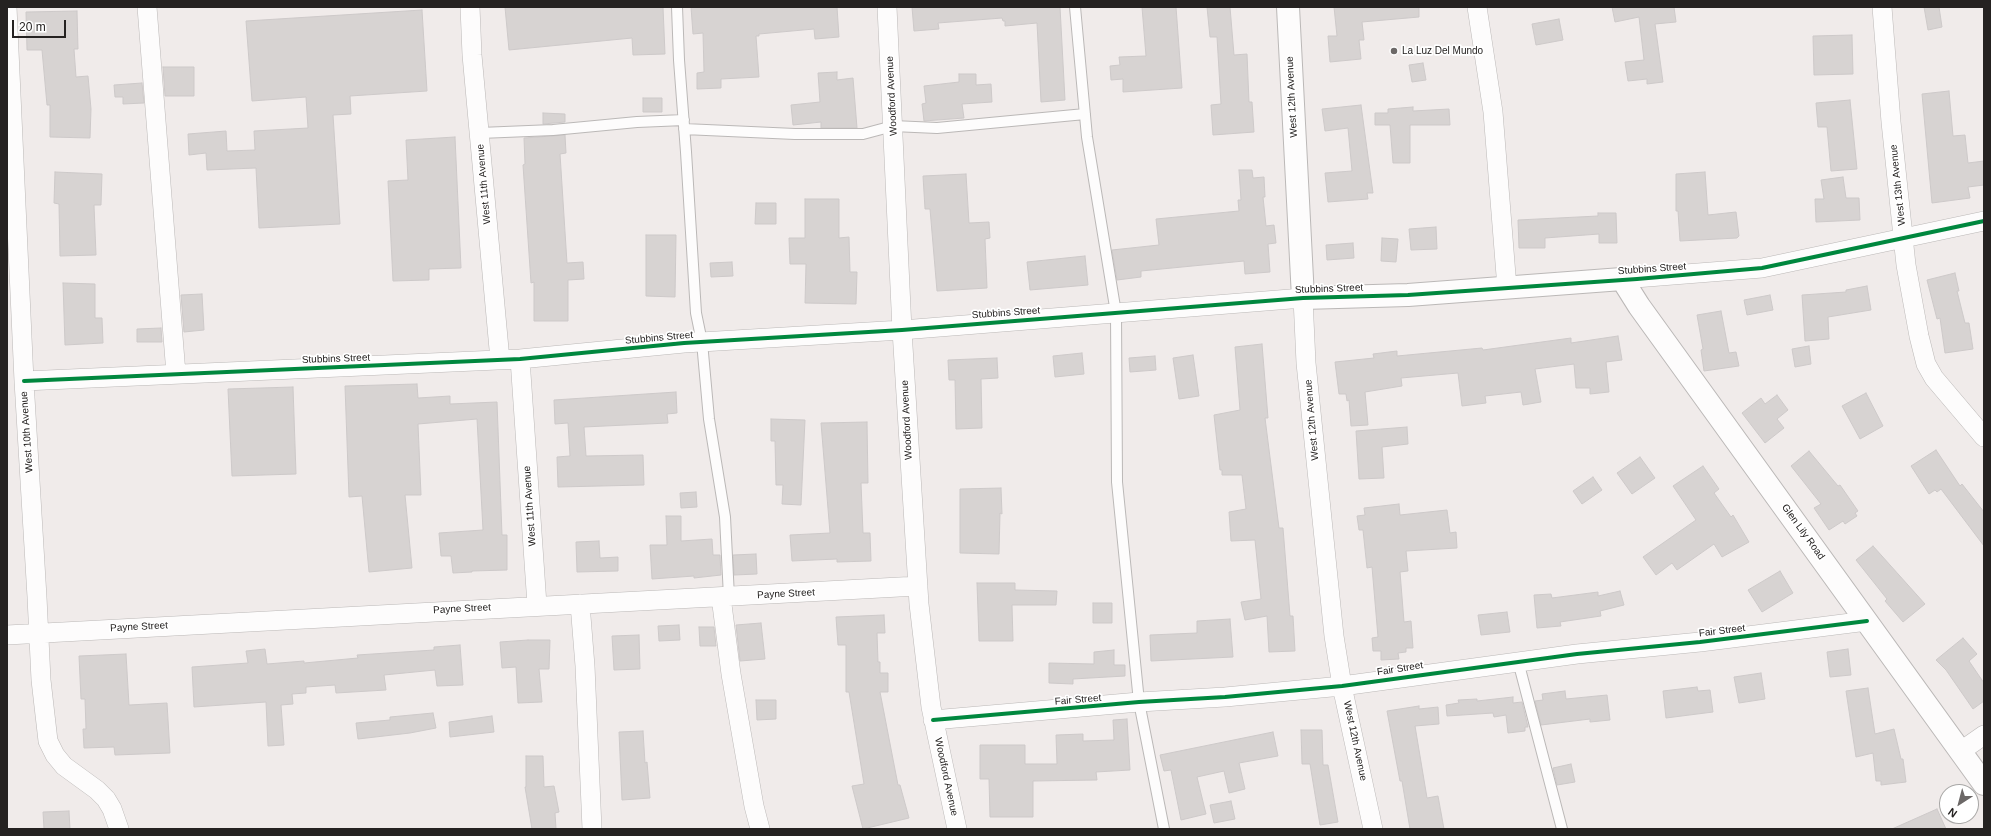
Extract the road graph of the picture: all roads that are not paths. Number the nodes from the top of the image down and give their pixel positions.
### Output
1 (7, 7) edge
2 (147, 7) edge
3 (470, 7) edge
4 (677, 7) edge
5 (888, 7) edge
6 (1075, 7) edge
7 (1288, 7) edge
8 (1477, 7) edge
9 (1882, 7) edge
10 (1085, 114) junction
11 (684, 124) junction
12 (893, 126) junction
13 (480, 133) junction
14 (1984, 221) edge
15 (1903, 238) junction
16 (1622, 279) junction
17 (1507, 288) junction
18 (1303, 298) junction
19 (1116, 313) junction
20 (902, 330) junction
21 (702, 342) junction
22 (520, 359) junction
23 (500, 360) junction
24 (176, 374) junction
25 (24, 381) junction
26 (1984, 437) edge
27 (918, 586) junction
28 (725, 597) junction
29 (580, 604) junction
30 (537, 605) junction
31 (1867, 620) junction
32 (39, 633) junction
33 (7, 635) edge
34 (1518, 661) junction
35 (1342, 686) junction
36 (1139, 702) junction
37 (933, 720) junction
38 (1984, 735) edge
39 (1961, 751) junction
40 (1984, 784) edge
41 (119, 829) edge
42 (592, 829) edge
43 (760, 829) edge
44 (957, 829) edge
45 (1164, 829) edge
46 (1373, 829) edge
47 (1562, 829) edge

1 - 25 street, West 10th Avenue
2 - 24 street
3 - 13 street, West 11th Avenue
4 - 11 lane
5 - 12 street, Woodford Avenue
6 - 10 lane
7 - 18 street, West 12th Avenue
8 - 17 street
9 - 15 street, West 13th Avenue
10 - 12 lane
10 - 19 lane
11 - 12 lane
11 - 13 lane
11 - 21 lane
12 - 20 street, Woodford Avenue
13 - 23 street, West 11th Avenue
14 - 15 street, Stubbins Street
15 - 16 street, Stubbins Street
15 - 26 street, West 13th Avenue
16 - 17 street, Stubbins Street
16 - 31 street, Glen Lily Road
17 - 18 street, Stubbins Street
18 - 19 street, Stubbins Street
18 - 35 street, West 12th Avenue
19 - 20 street, Stubbins Street
19 - 36 lane
20 - 21 street, Stubbins Street
20 - 27 street, Woodford Avenue
21 - 22 street, Stubbins Street
21 - 28 lane
22 - 23 street, Stubbins Street
22 - 30 street, West 11th Avenue
23 - 24 street, Stubbins Street
24 - 25 street, Stubbins Street
25 - 32 street, West 10th Avenue
27 - 28 street, Payne Street
27 - 37 street, Woodford Avenue
28 - 29 street, Payne Street
28 - 43 street
29 - 30 street, Payne Street
29 - 42 street
30 - 32 street, Payne Street
31 - 34 street, Fair Street
31 - 39 street, Glen Lily Road
32 - 33 street, Payne Street
32 - 41 street, West 10th Avenue
34 - 35 street, Fair Street
34 - 47 lane
35 - 36 street, Fair Street
35 - 46 street, West 12th Avenue
36 - 37 street, Fair Street
36 - 45 lane
37 - 44 street, Woodford Avenue
38 - 39 street
39 - 40 street, Glen Lily Road

